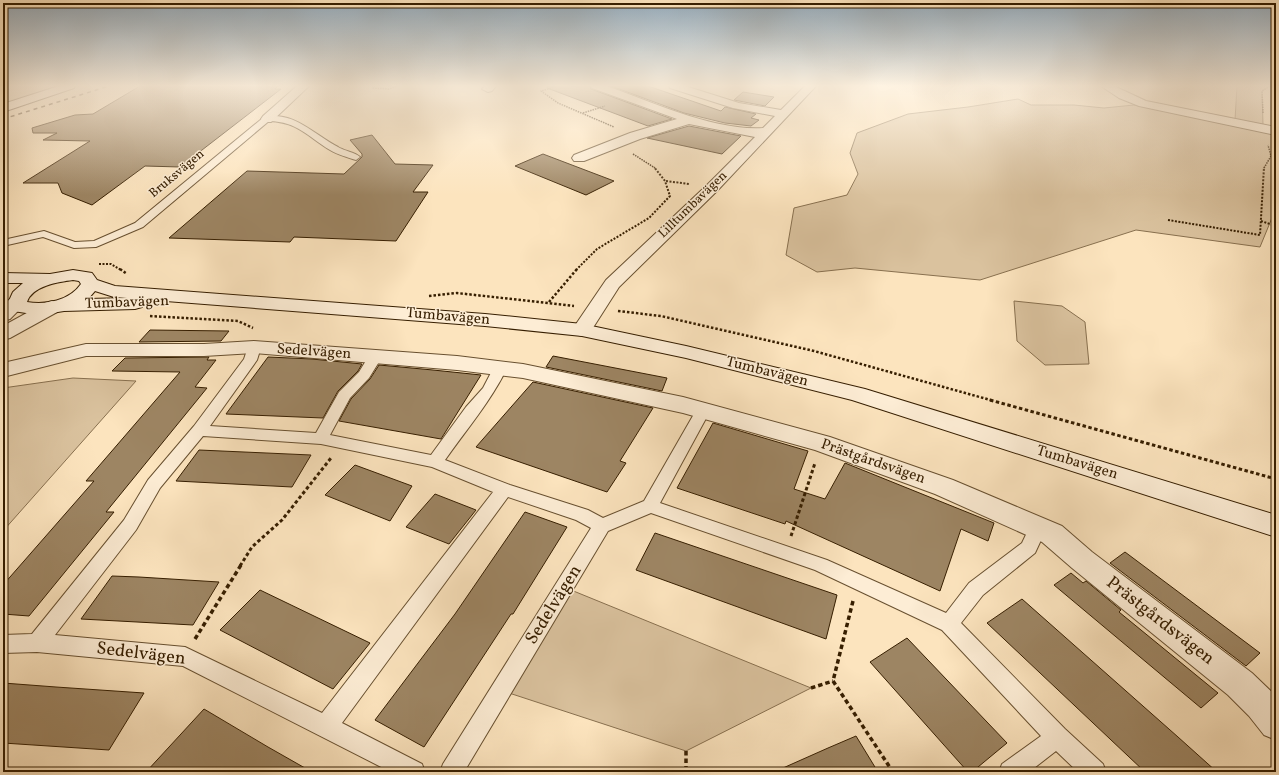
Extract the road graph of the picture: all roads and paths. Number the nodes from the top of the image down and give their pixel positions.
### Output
1 (263, 122) edge
2 (290, 122) edge
3 (603, 122) edge
4 (681, 122) edge
5 (698, 122) edge
6 (775, 122) edge
7 (1234, 122) edge
8 (1263, 122) edge
9 (1263, 128) junction
10 (1276, 131) edge
11 (766, 132) junction
12 (635, 136) junction
13 (612, 145) junction
14 (356, 156) dead end
15 (579, 158) dead end
16 (1168, 220) dead end
17 (1261, 220) junction
18 (1276, 226) edge
19 (3, 243) edge
20 (3, 278) edge
21 (53, 278) junction
22 (90, 284) junction
23 (427, 296) dead end
24 (13, 298) edge
25 (240, 300) junction
26 (549, 303) junction
27 (57, 306) junction
28 (596, 308) junction
29 (3, 315) edge
30 (582, 330) junction
31 (3, 334) edge
32 (254, 348) junction
33 (375, 357) junction
34 (500, 368) junction
35 (3, 370) edge
36 (703, 411) junction
37 (199, 430) junction
38 (321, 439) junction
39 (342, 443) junction
40 (822, 443) junction
41 (435, 462) junction
42 (1276, 479) edge
43 (504, 490) junction
44 (650, 506) junction
45 (602, 526) junction
46 (1276, 526) edge
47 (1038, 527) junction
48 (785, 553) junction
49 (858, 583) junction
50 (949, 624) junction
51 (37, 643) junction
52 (3, 644) edge
53 (185, 656) junction
54 (832, 681) junction
55 (811, 688) dead end
56 (1276, 723) edge
57 (326, 726) junction
58 (1057, 737) junction
59 (686, 751) dead end
60 (414, 772) edge
61 (451, 772) edge
62 (686, 772) edge
63 (893, 772) edge
64 (1010, 772) edge
65 (1095, 772) edge

1 - 19 lane, Bruksvägen
2 - 14 lane
3 - 12 path
4 - 12 street
5 - 11 street
6 - 11 street, Lilltumbavägen
7 - 9 street
8 - 9 path
9 - 10 street
9 - 17 path
11 - 28 street, Lilltumbavägen
12 - 13 street
13 - 15 street
13 - 26 path
16 - 17 path
17 - 18 path
20 - 21 street
21 - 22 street, Tumbavägen
21 - 24 street
22 - 25 street, Tumbavägen
22 - 27 street
23 - 26 path
24 - 27 street
24 - 29 street
25 - 27 street, Tumbavägen
25 - 30 street, Tumbavägen
26 - 28 path
27 - 31 street
28 - 30 street, Lilltumbavägen
28 - 42 path
30 - 46 street, Tumbavägen
32 - 33 street, Sedelvägen
32 - 35 street, Sedelvägen
32 - 37 lane
33 - 34 street, Sedelvägen
33 - 38 lane, Sedelvägen
34 - 36 street, Sedelvägen
34 - 41 lane
36 - 40 street, Prästgårdsvägen
36 - 44 lane
37 - 38 lane
37 - 51 lane
38 - 39 lane
39 - 41 lane
39 - 53 path
40 - 47 street, Prästgårdsvägen
40 - 48 path
41 - 43 lane
43 - 45 lane
43 - 57 lane
44 - 45 lane
44 - 48 lane
45 - 61 lane, Sedelvägen
47 - 50 lane
47 - 56 street, Prästgårdsvägen
48 - 49 lane
49 - 50 lane
49 - 54 path
50 - 58 lane
51 - 52 lane, Sedelvägen
51 - 53 lane, Sedelvägen
53 - 57 lane, Sedelvägen
54 - 55 path
54 - 63 path
57 - 60 lane, Sedelvägen
58 - 64 lane
58 - 65 lane
59 - 62 path

